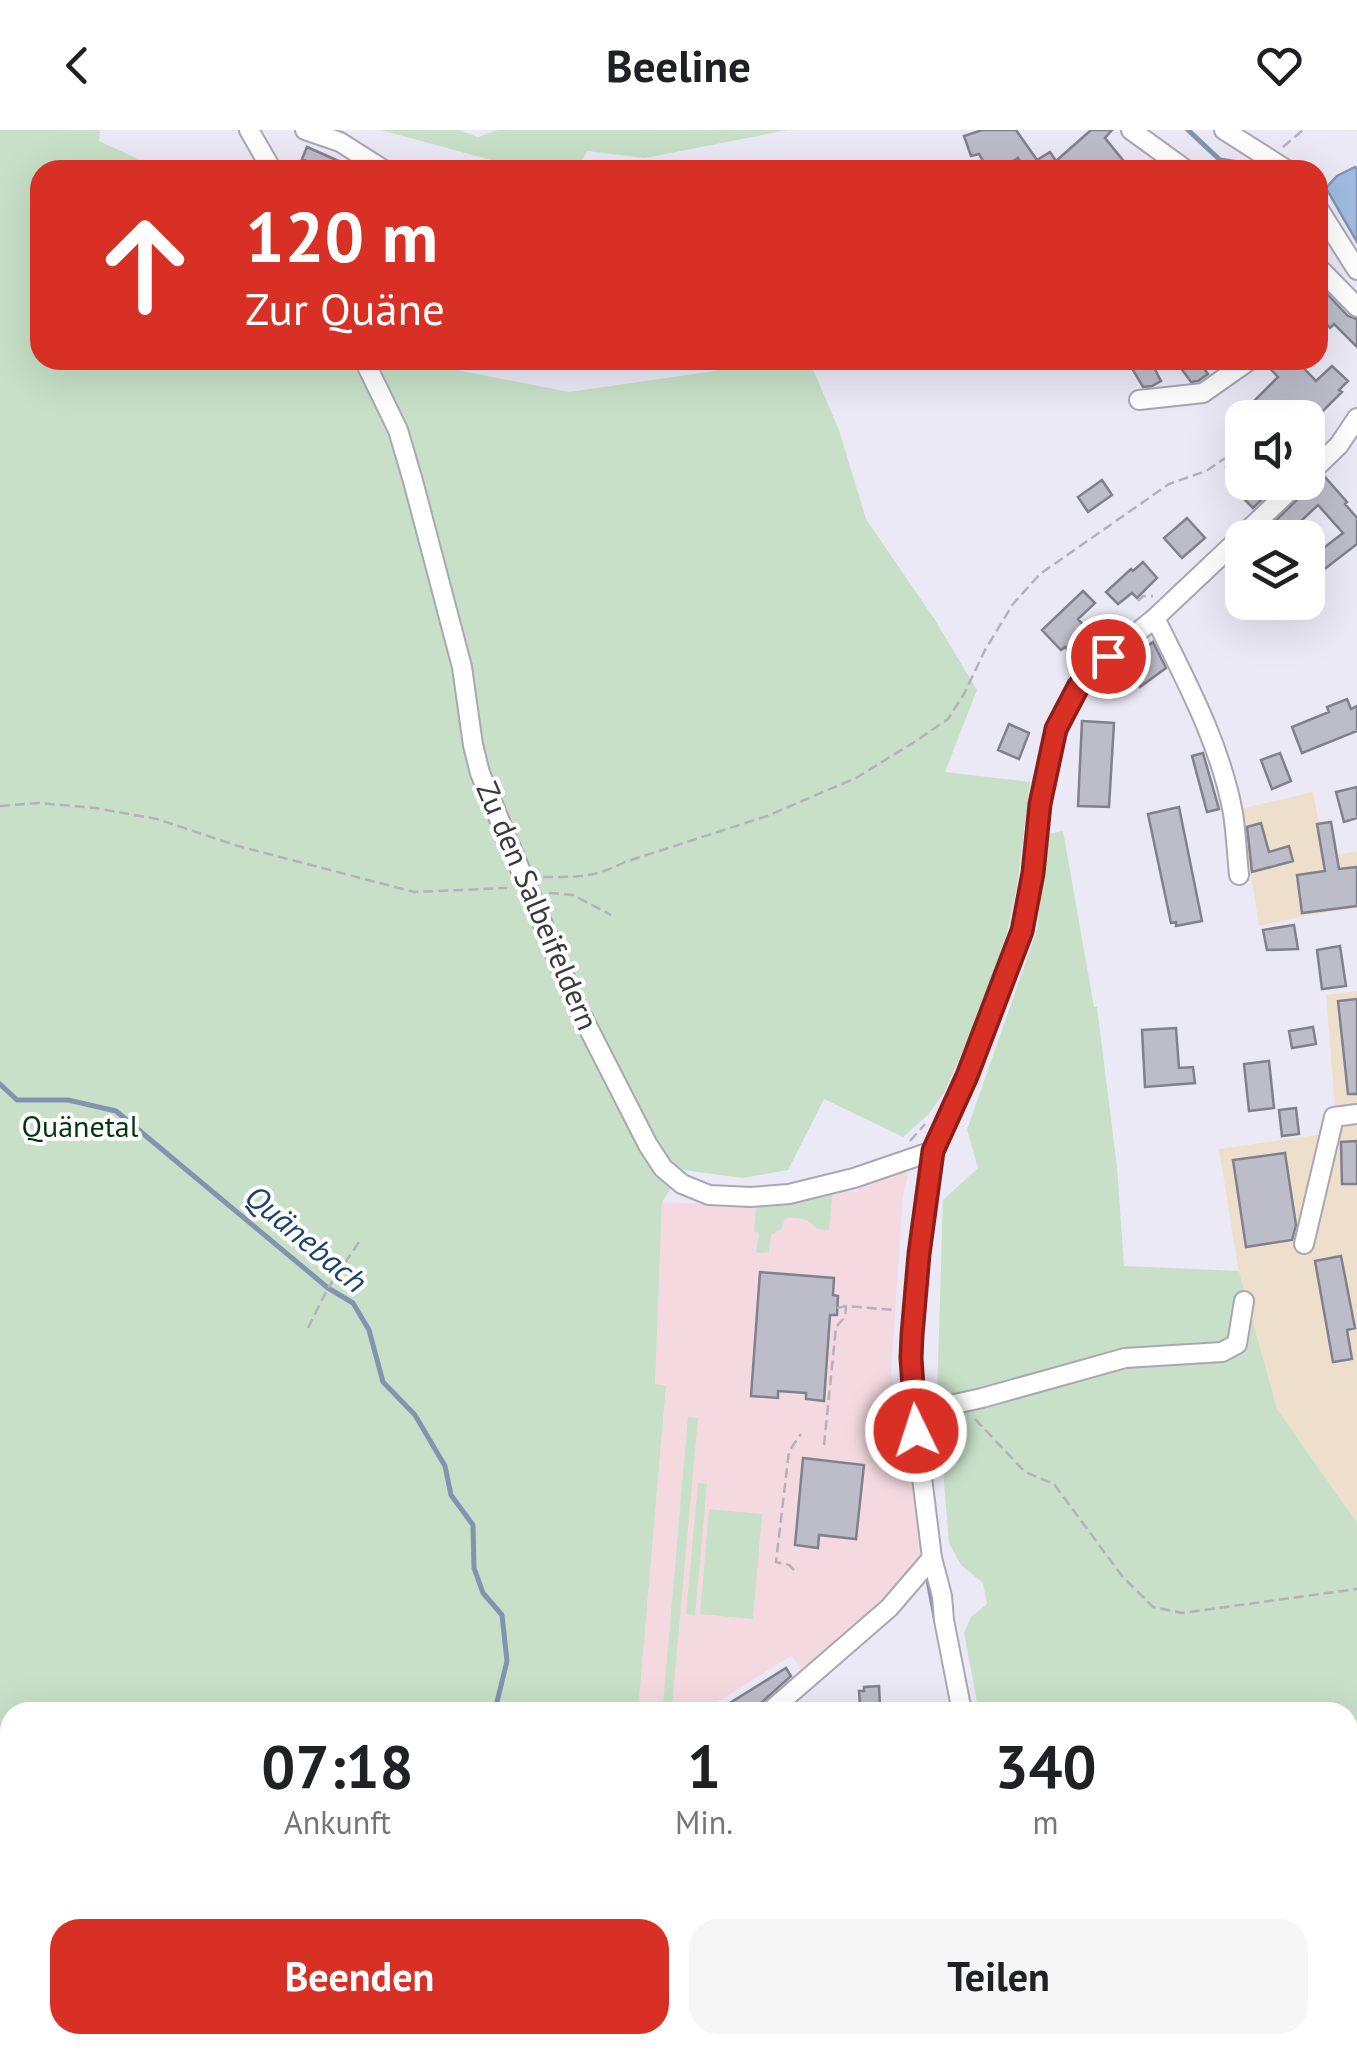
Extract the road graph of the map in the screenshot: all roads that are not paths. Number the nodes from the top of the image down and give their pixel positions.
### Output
1 (249, 130) edge
2 (305, 130) edge
3 (1131, 130) edge
4 (1224, 130) edge
5 (266, 160) edge
6 (368, 160) edge
7 (1172, 160) edge
8 (1273, 160) edge
9 (1328, 224) edge
10 (1357, 270) edge
11 (1328, 284) edge
12 (1357, 307) edge
13 (369, 370) edge
14 (1236, 370) edge
15 (1139, 400) dead end
16 (1357, 418) edge
17 (1325, 458) edge
18 (1280, 500) edge
19 (1155, 618) junction
20 (1239, 875) dead end
21 (1357, 1114) edge
22 (933, 1151) junction
23 (1304, 1244) dead end
24 (1244, 1301) dead end
25 (914, 1413) junction
26 (932, 1558) junction
27 (781, 1702) edge
28 (960, 1702) edge

1 - 5 street
2 - 6 street
3 - 7 street
4 - 8 street
9 - 10 street
11 - 12 street
13 - 22 street, Zu den Salbeifeldern
14 - 15 street
16 - 17 street
18 - 19 street
19 - 20 street
19 - 22 street
21 - 23 street
22 - 25 street
24 - 25 street
25 - 26 street
26 - 27 street
26 - 28 street

